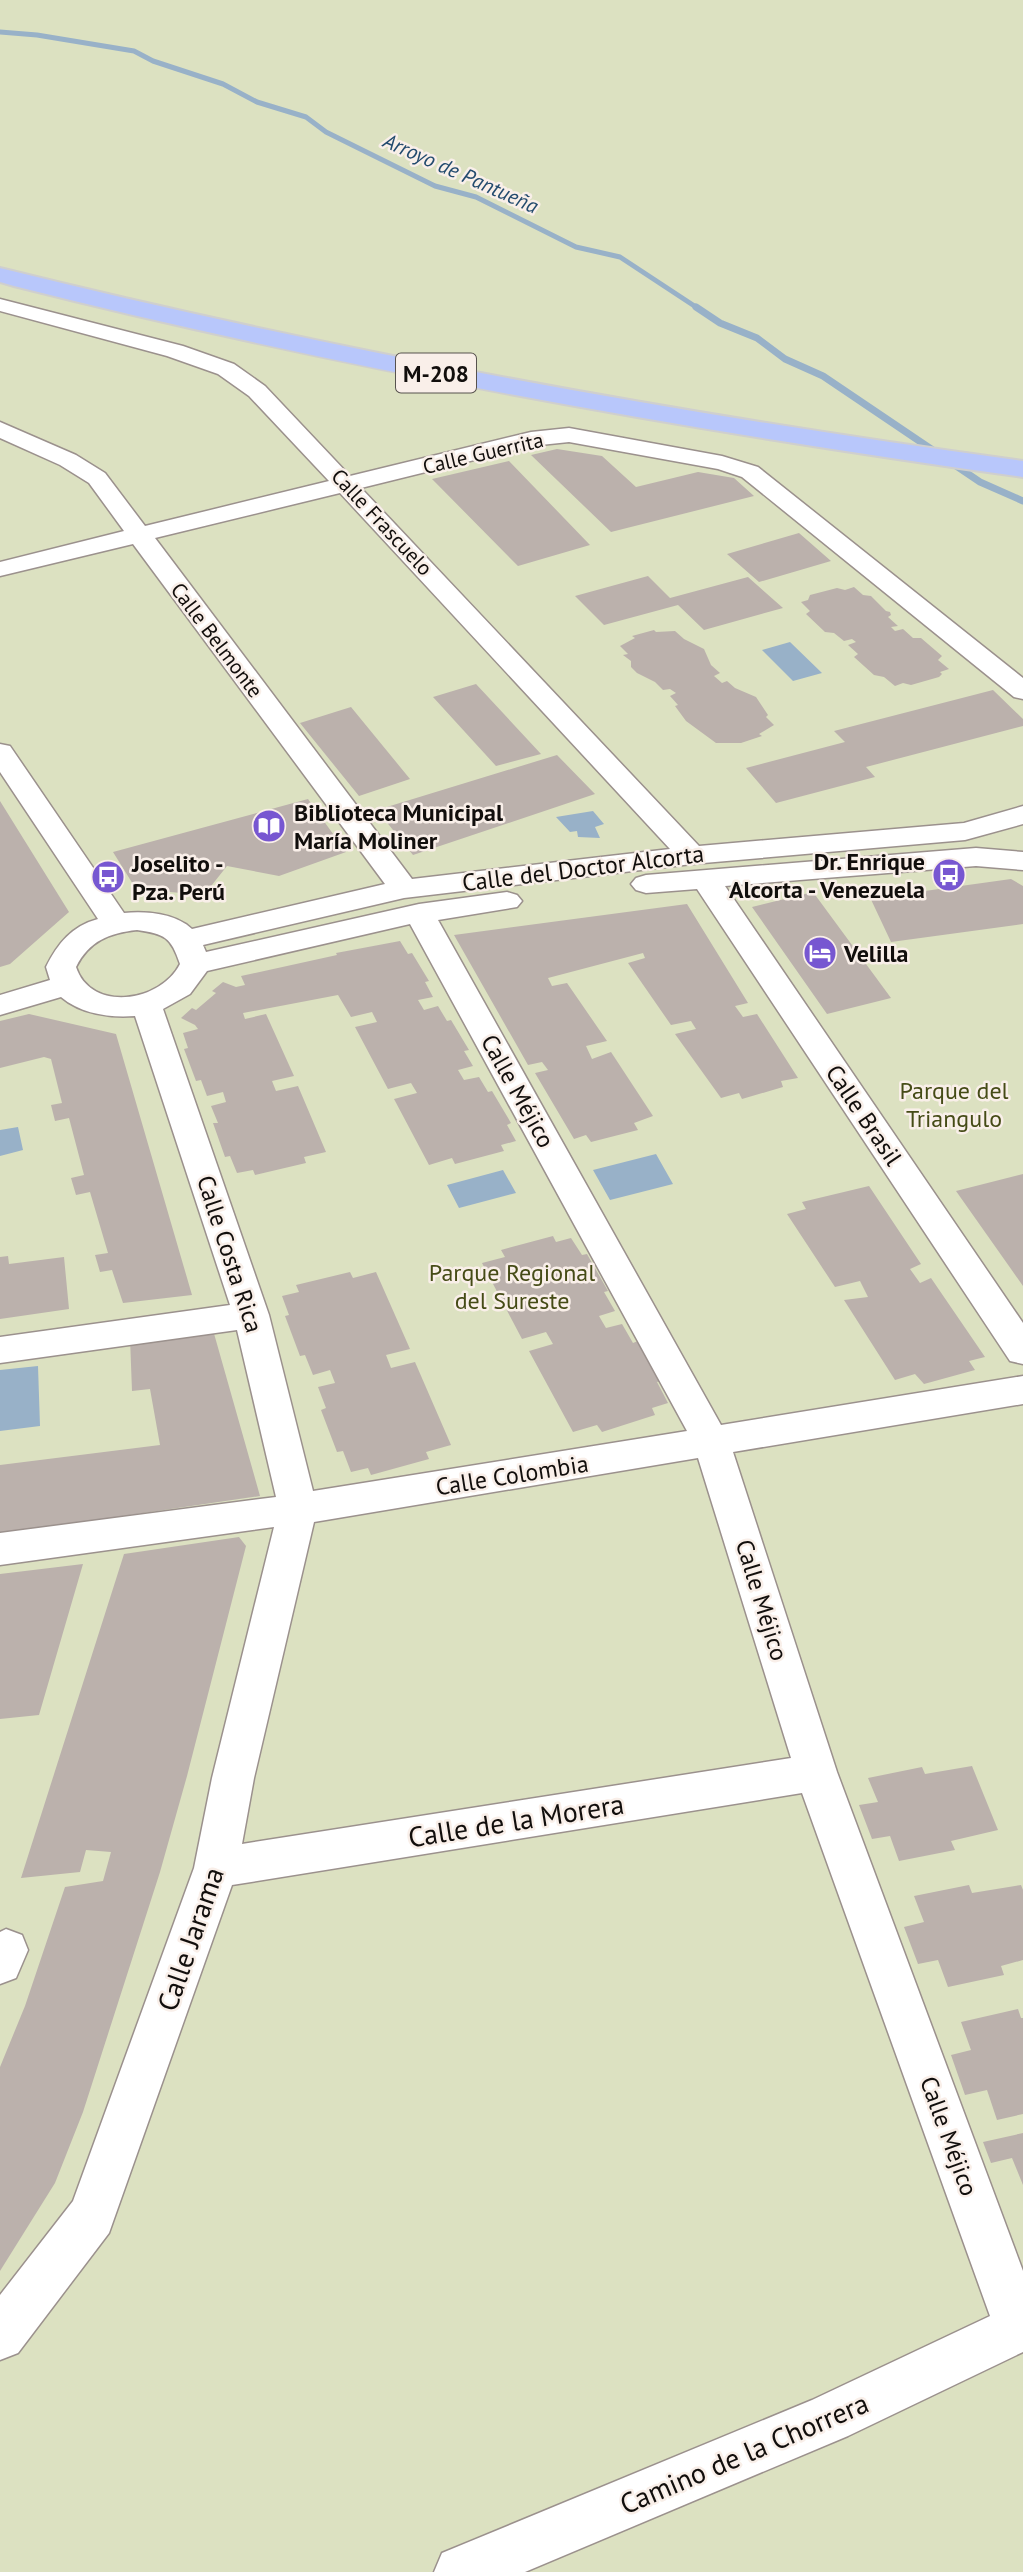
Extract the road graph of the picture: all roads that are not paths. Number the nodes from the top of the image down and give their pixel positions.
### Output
1 (0, 275) edge
2 (0, 305) edge
3 (0, 429) edge
4 (1023, 469) edge
5 (348, 485) junction
6 (139, 536) junction
7 (0, 569) edge
8 (1023, 691) edge
9 (0, 752) edge
10 (8, 780) edge
11 (1023, 815) edge
12 (1023, 861) edge
13 (698, 867) junction
14 (412, 901) junction
15 (116, 923) junction
16 (191, 952) junction
17 (67, 985) junction
18 (146, 1003) junction
19 (0, 1005) edge
20 (251, 1315) junction
21 (0, 1350) edge
22 (1023, 1351) edge
23 (1023, 1390) edge
24 (712, 1443) junction
25 (298, 1509) junction
26 (0, 1549) edge
27 (816, 1772) junction
28 (216, 1868) junction
29 (1021, 2327) edge
30 (0, 2335) edge
31 (461, 2572) edge

1 - 4 main road, M-208
2 - 5 street, Calle Frascuelo
3 - 6 street, Calle Belmonte
5 - 6 street, Calle Guerrita
5 - 8 street, Calle Guerrita
5 - 13 street, Calle Frascuelo
6 - 7 street, Calle Guerrita
6 - 14 street, Calle Belmonte
9 - 10 street
10 - 15 street
11 - 13 street, Calle del Doctor Alcorta
12 - 13 street, Calle del Doctor Alcorta
13 - 14 street, Calle del Doctor Alcorta
13 - 22 street, Calle Brasil
14 - 16 street, Calle del Doctor Alcorta
14 - 24 street, Calle Méjico
15 - 16 street
15 - 17 street
16 - 18 street
17 - 18 street
17 - 19 street
18 - 20 street, Calle Costa Rica
20 - 21 street
20 - 25 street, Calle Costa Rica
23 - 24 street, Calle Colombia
24 - 25 street, Calle Colombia
24 - 27 street, Calle Méjico
25 - 26 street, Calle Colombia
25 - 28 street, Calle Jarama
27 - 28 street, Calle de la Morera
27 - 29 street, Calle Méjico
28 - 30 street, Calle Jarama
29 - 31 street, Camino de la Chorrera

